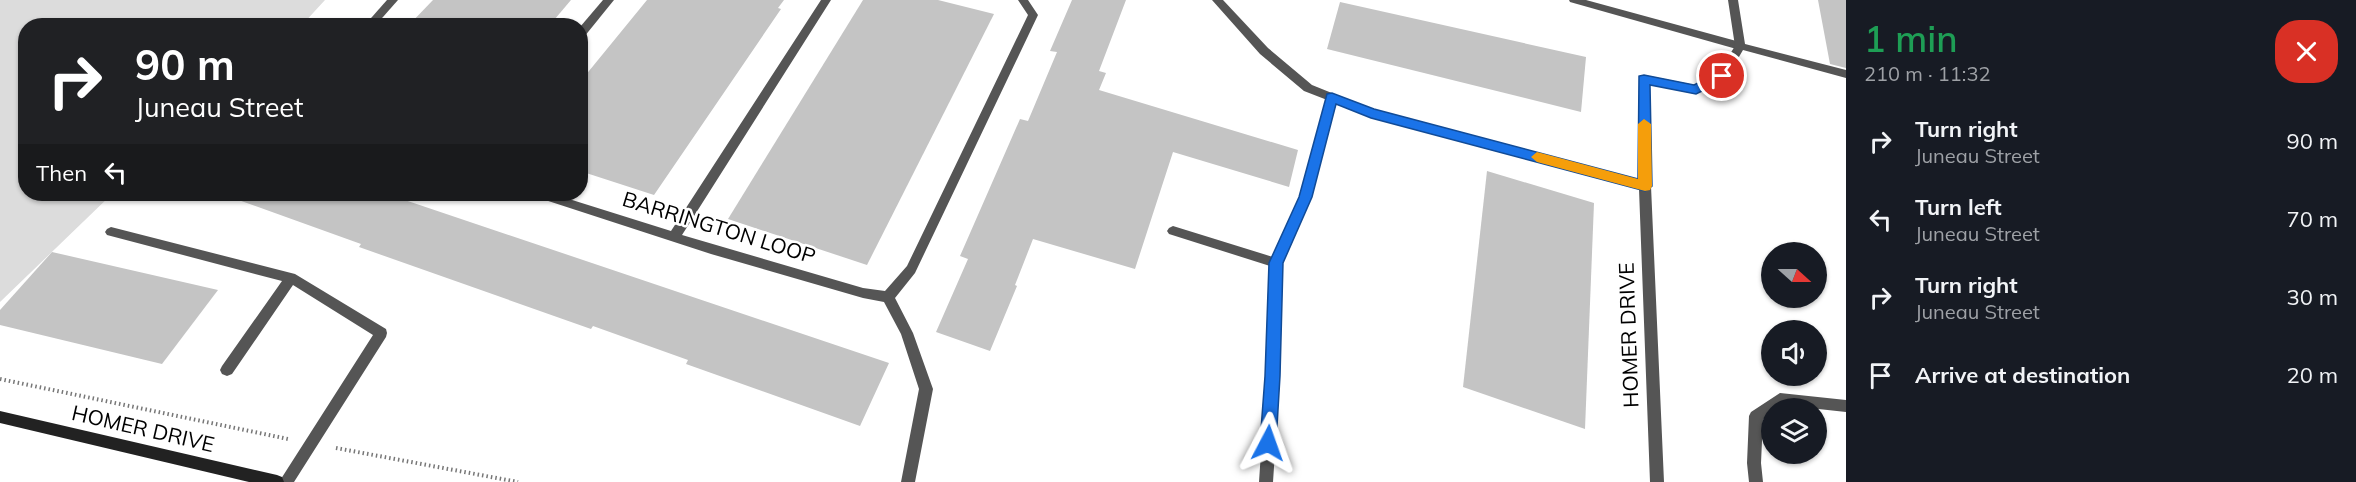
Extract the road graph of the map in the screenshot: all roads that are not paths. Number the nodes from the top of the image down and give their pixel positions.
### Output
1 (393, 0) edge
2 (609, 0) edge
3 (826, 0) edge
4 (1023, 0) edge
5 (1217, 0) edge
6 (1574, 0) edge
7 (1733, 0) edge
8 (1608, 5) edge
9 (376, 18) edge
10 (588, 25) edge
11 (1740, 46) junction
12 (1846, 74) edge
13 (1332, 97) junction
14 (1645, 186) junction
15 (562, 201) edge
16 (1173, 231) dead end
17 (111, 232) dead end
18 (674, 237) junction
19 (1276, 263) junction
20 (291, 278) junction
21 (888, 297) junction
22 (227, 370) dead end
23 (1846, 406) edge
24 (0, 417) edge
25 (277, 482) edge
26 (286, 482) edge
27 (908, 482) edge
28 (1266, 482) edge
29 (1657, 482) edge
30 (1756, 482) edge

1 - 9 street
2 - 10 street
3 - 18 street
4 - 21 street
5 - 13 street
6 - 8 street
7 - 11 street
8 - 11 street
11 - 12 street
11 - 14 street, HOMER DRIVE
13 - 14 street
13 - 19 street
14 - 29 street, HOMER DRIVE
15 - 18 street, BARRINGTON LOOP
16 - 19 street
17 - 20 street
18 - 21 street, BARRINGTON LOOP
19 - 28 street
20 - 22 street
20 - 26 street
21 - 27 street
23 - 30 street
24 - 25 main road, HOMER DRIVE

